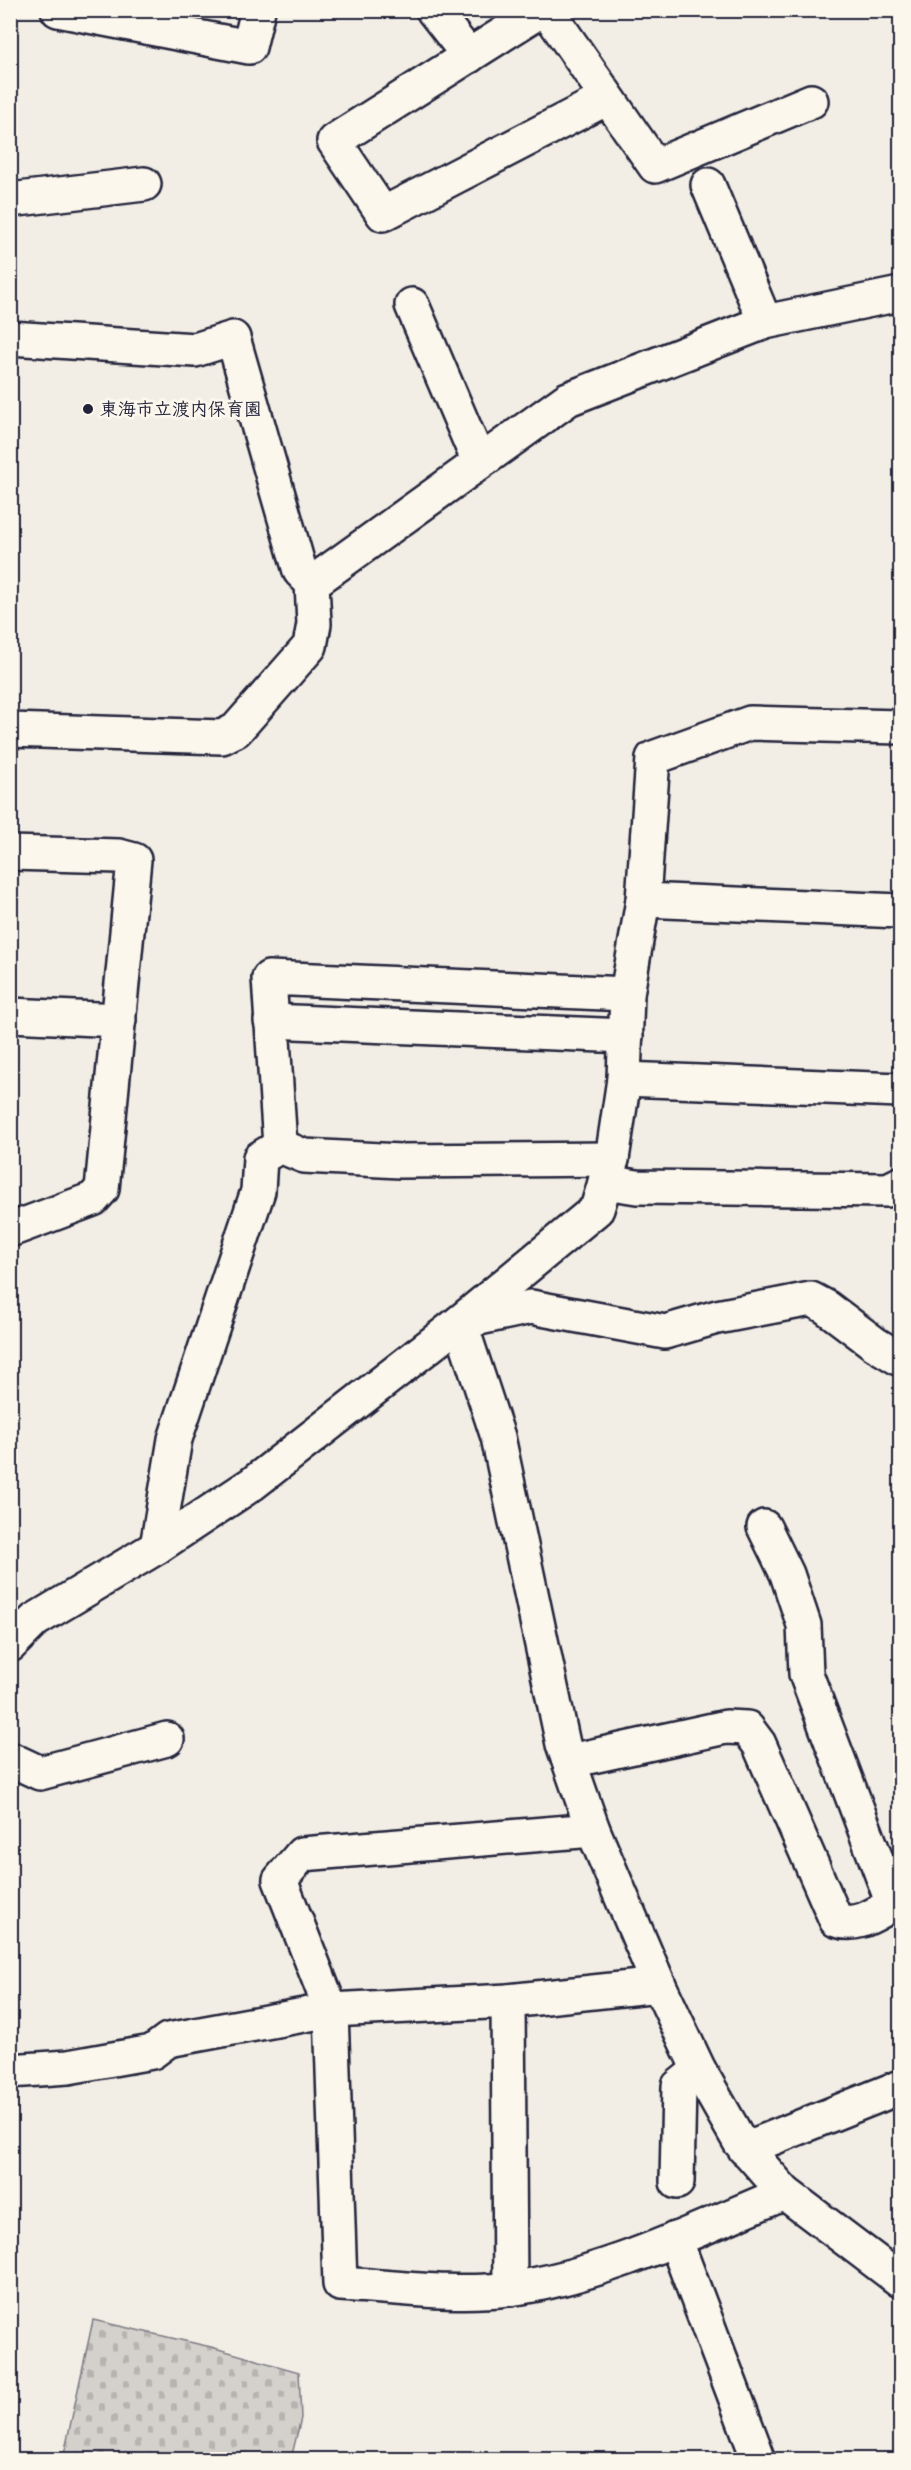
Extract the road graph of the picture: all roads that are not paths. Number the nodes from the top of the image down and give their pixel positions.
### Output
1 (58, 10) edge
2 (258, 10) edge
3 (433, 10) edge
4 (541, 10) edge
5 (547, 10) edge
6 (469, 56) junction
7 (607, 98) junction
8 (811, 101) dead end
9 (144, 184) dead end
10 (708, 185) dead end
11 (10, 200) edge
12 (900, 294) edge
13 (412, 305) dead end
14 (765, 322) junction
15 (10, 338) edge
16 (479, 462) junction
17 (312, 583) junction
18 (900, 727) edge
19 (10, 730) edge
20 (10, 853) edge
21 (643, 900) junction
22 (900, 911) edge
23 (627, 994) junction
24 (10, 1015) edge
25 (119, 1020) junction
26 (271, 1021) junction
27 (626, 1036) junction
28 (624, 1079) junction
29 (900, 1090) edge
30 (280, 1146) junction
31 (608, 1170) junction
32 (900, 1184) edge
33 (10, 1230) edge
34 (460, 1322) junction
35 (900, 1359) edge
36 (764, 1527) dead end
37 (157, 1547) junction
38 (11, 1644) edge
39 (167, 1739) dead end
40 (10, 1759) edge
41 (570, 1761) junction
42 (593, 1830) junction
43 (897, 1902) edge
44 (659, 1985) junction
45 (508, 2001) junction
46 (331, 2010) junction
47 (10, 2070) edge
48 (699, 2070) junction
49 (900, 2087) edge
50 (745, 2149) junction
51 (677, 2182) dead end
52 (785, 2193) junction
53 (675, 2239) junction
54 (893, 2266) edge
55 (510, 2289) junction
56 (759, 2460) edge

1 - 2 street
3 - 6 street
4 - 6 street
5 - 7 street
6 - 7 street
7 - 8 street
9 - 11 street
10 - 14 street
12 - 14 street
13 - 16 street
14 - 16 street
15 - 17 street
16 - 17 street
17 - 19 street
18 - 21 street
20 - 25 street
21 - 22 street
21 - 23 street
23 - 26 street
23 - 27 street
24 - 25 street
25 - 33 street
26 - 27 street
26 - 30 street
27 - 28 street
28 - 29 street
28 - 31 street
30 - 31 street
30 - 37 street
31 - 32 street
31 - 34 street
34 - 35 street
34 - 37 street
34 - 41 street
36 - 43 street
37 - 38 street
39 - 40 street
41 - 42 street
41 - 43 street
42 - 44 street
42 - 46 street
44 - 45 street
44 - 48 street
45 - 46 street
45 - 55 street
46 - 47 street
46 - 55 street
48 - 50 street
48 - 51 street
49 - 50 street
50 - 52 street
52 - 53 street
52 - 54 street
53 - 55 street
53 - 56 street

